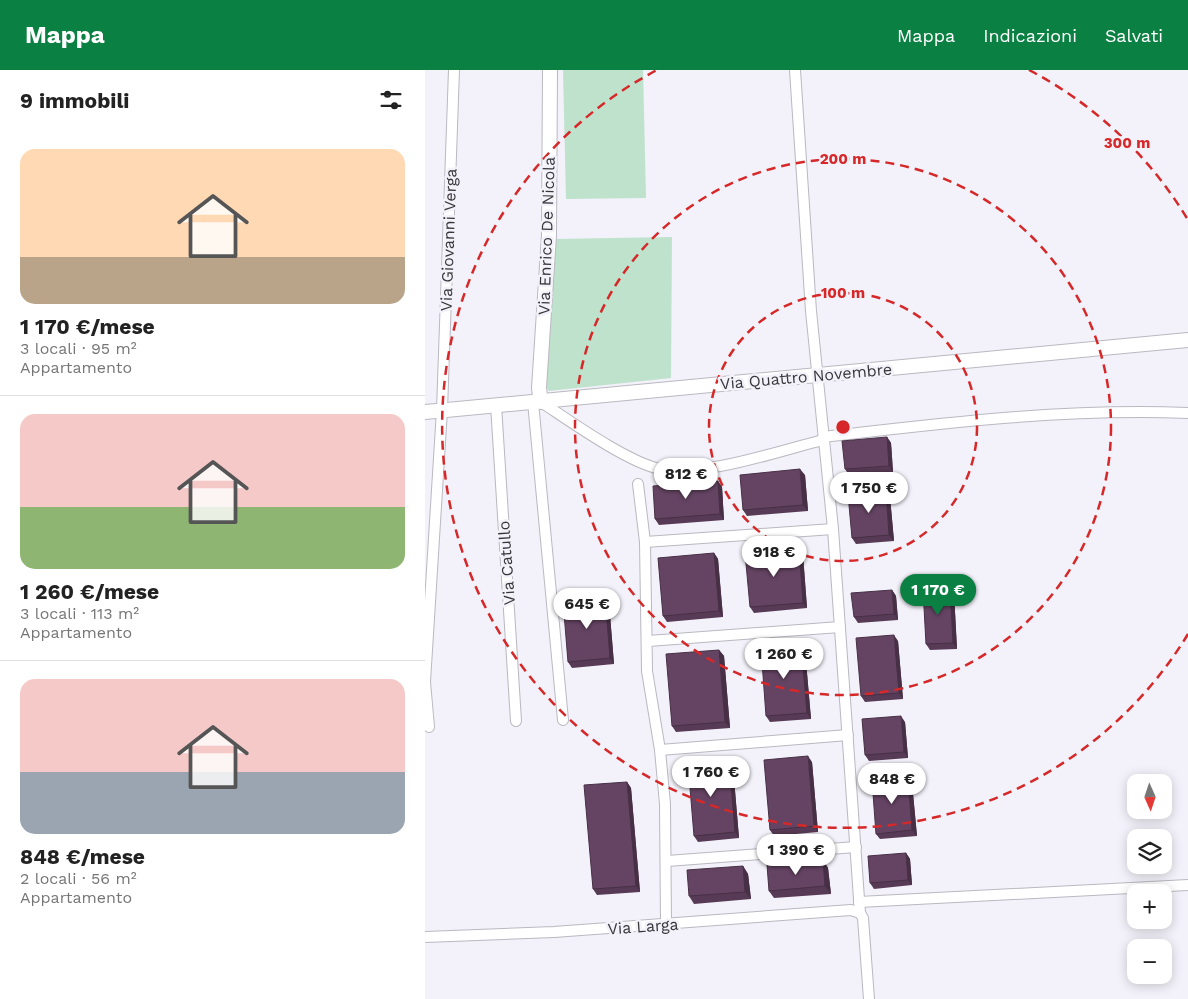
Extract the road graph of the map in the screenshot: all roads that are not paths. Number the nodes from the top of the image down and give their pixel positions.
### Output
1 (454, 70) edge
2 (550, 70) edge
3 (795, 70) edge
4 (1188, 340) edge
5 (818, 374) junction
6 (537, 402) junction
7 (496, 405) junction
8 (442, 410) junction
9 (425, 412) edge
10 (1188, 413) edge
11 (823, 438) junction
12 (638, 484) dead end
13 (833, 529) junction
14 (645, 542) junction
15 (840, 627) junction
16 (647, 641) junction
17 (563, 720) dead end
18 (516, 721) dead end
19 (429, 726) dead end
20 (848, 735) junction
21 (660, 750) junction
22 (855, 848) junction
23 (667, 861) junction
24 (1188, 885) edge
25 (859, 902) junction
26 (860, 913) junction
27 (665, 924) junction
28 (425, 938) edge
29 (869, 999) edge

1 - 8 street, Via Giovanni Verga
2 - 6 street, Via Enrico De Nicola
3 - 5 street
4 - 5 street, Via Quattro Novembre
5 - 6 street, Via Quattro Novembre
5 - 11 street
6 - 7 street, Via Quattro Novembre
6 - 11 street
6 - 17 street
7 - 8 street, Via Quattro Novembre
7 - 18 street, Via Catullo
8 - 9 street, Via Quattro Novembre
8 - 19 street, Via Giovanni Verga
10 - 11 street
11 - 13 street
12 - 14 street
13 - 14 street
13 - 15 street
14 - 16 street
15 - 16 street
15 - 20 street
16 - 21 street
20 - 21 street
20 - 22 street
21 - 23 street
22 - 23 street
22 - 25 street
23 - 27 street
24 - 25 street
25 - 26 street
26 - 27 street, Via Larga
26 - 29 street
27 - 28 street, Via Larga

